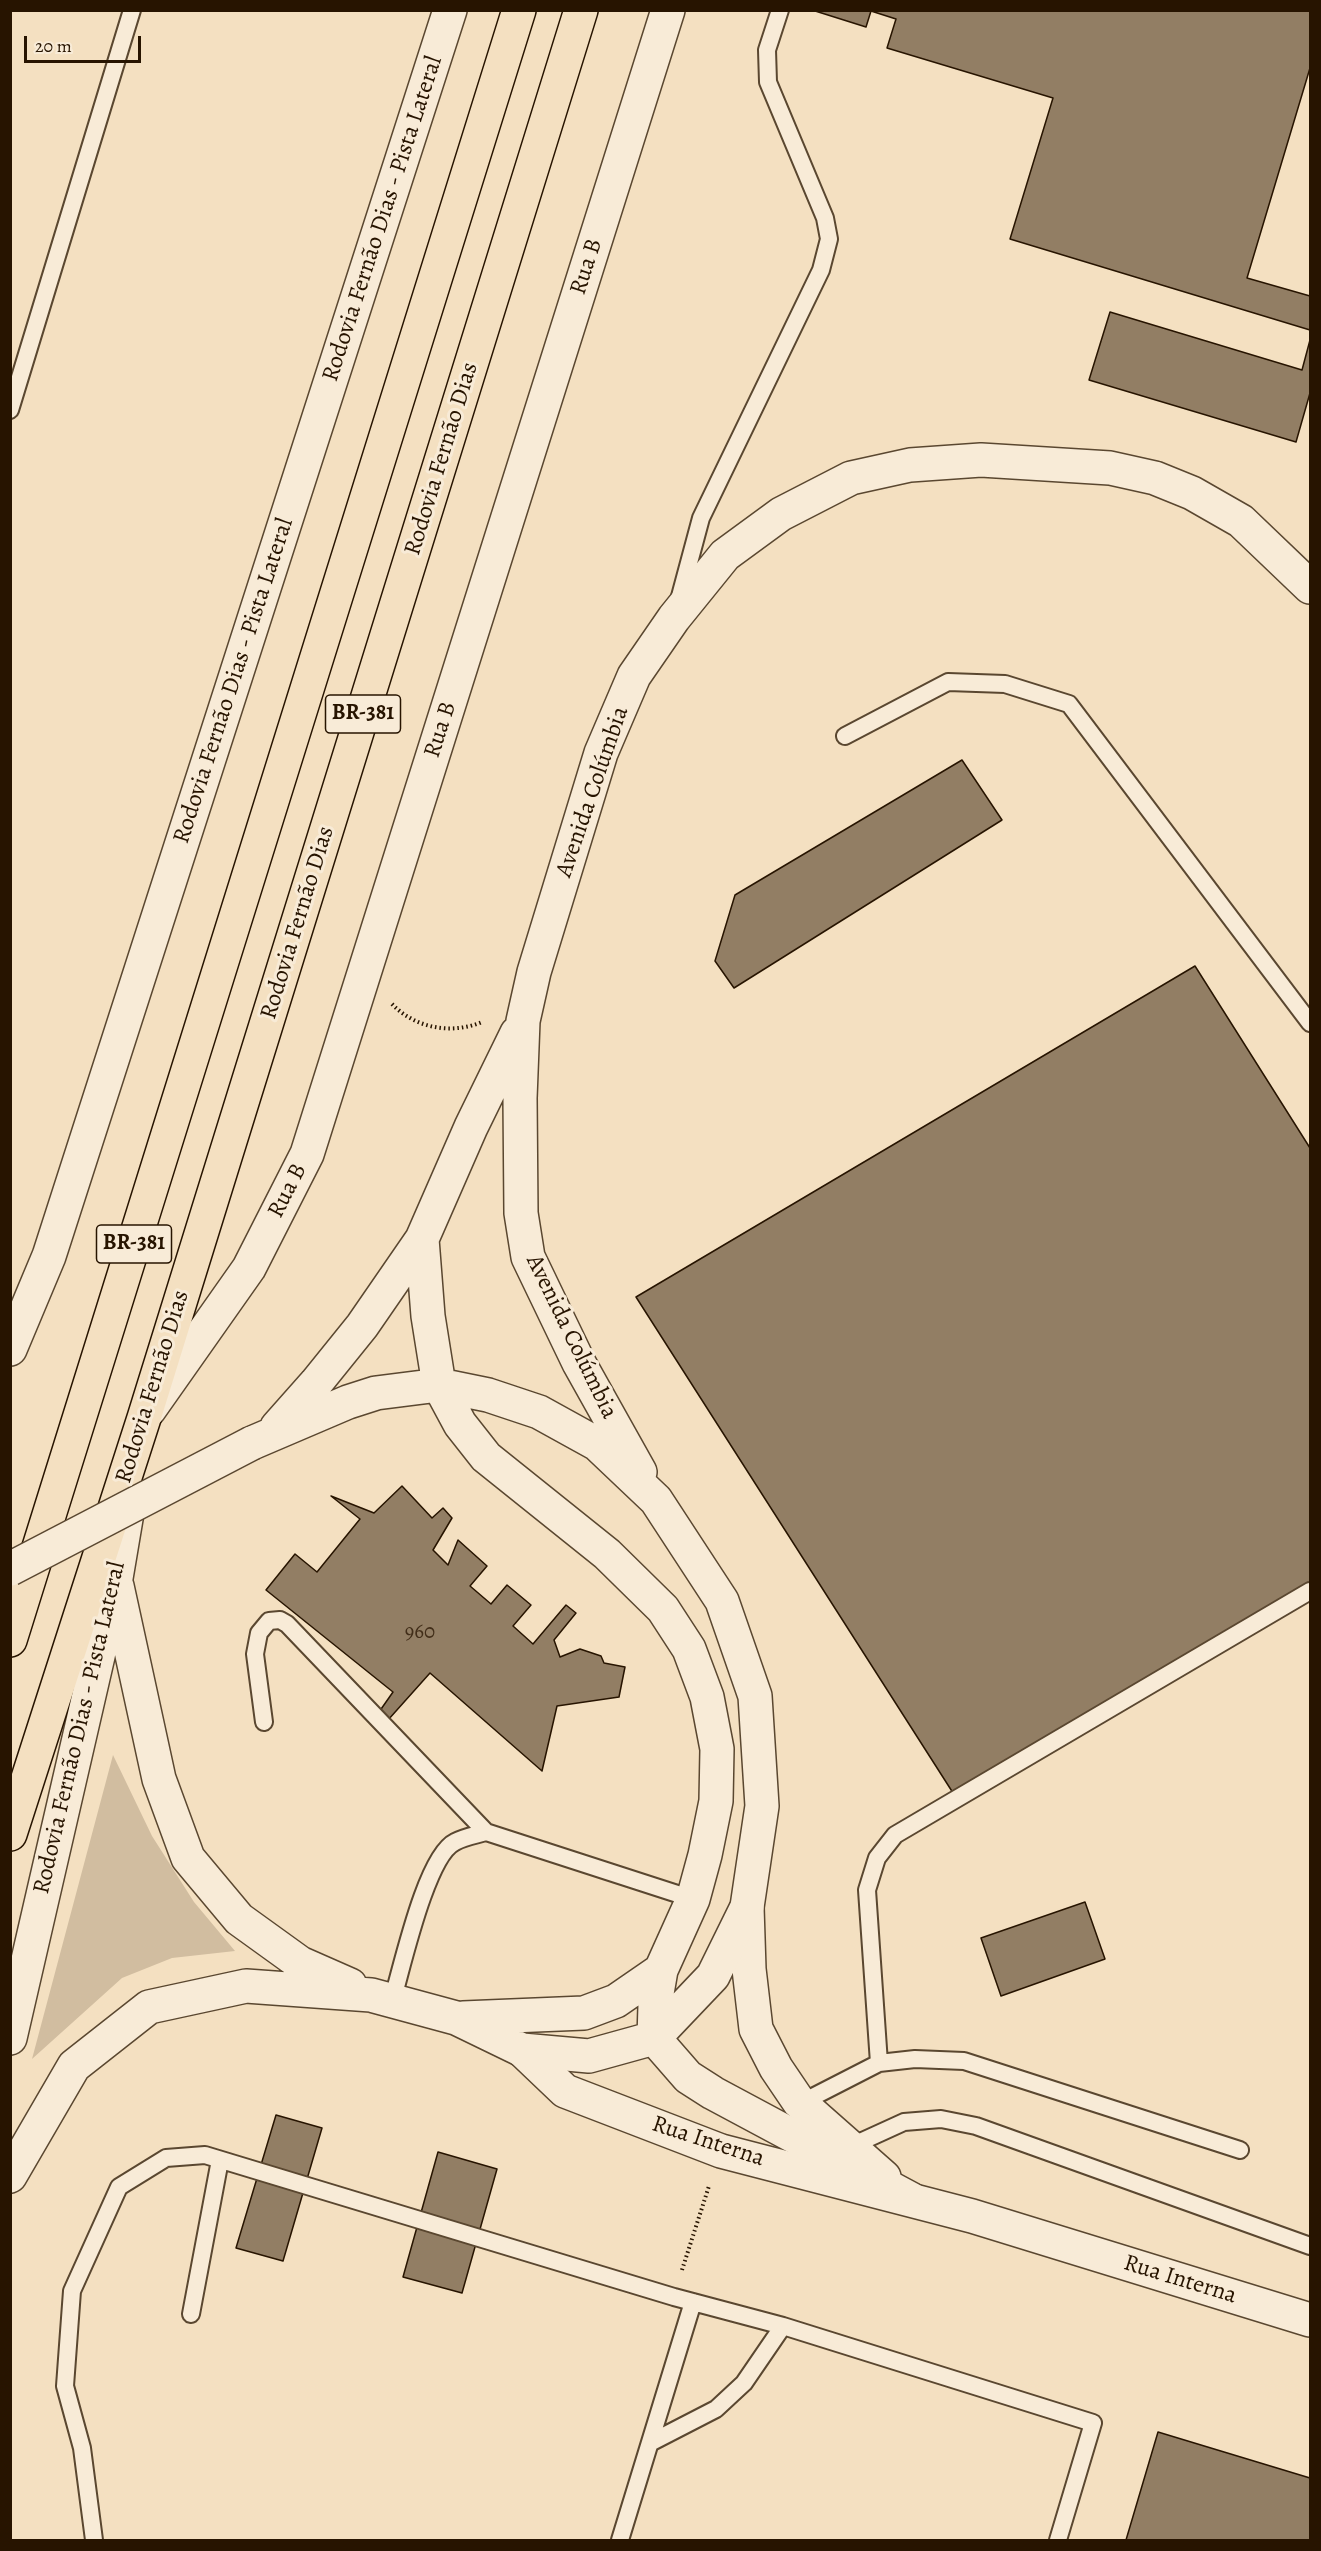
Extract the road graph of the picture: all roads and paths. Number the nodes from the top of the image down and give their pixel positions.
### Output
1 (132, 10) edge
2 (450, 10) edge
3 (519, 10) edge
4 (581, 10) edge
5 (668, 10) edge
6 (780, 10) edge
7 (10, 410) edge
8 (1311, 587) edge
9 (674, 618) junction
10 (845, 736) dead end
11 (388, 998) dead end
12 (484, 1020) dead end
13 (523, 1021) junction
14 (1311, 1023) edge
15 (422, 1239) junction
16 (10, 1349) edge
17 (439, 1386) junction
18 (144, 1418) junction
19 (261, 1438) junction
20 (656, 1500) junction
21 (10, 1569) edge
22 (116, 1578) junction
23 (1311, 1591) edge
24 (10, 1640) edge
25 (264, 1722) dead end
26 (486, 1832) junction
27 (10, 1834) edge
28 (693, 1899) junction
29 (747, 1907) junction
30 (661, 1970) junction
31 (381, 1998) junction
32 (456, 2018) junction
33 (10, 2038) edge
34 (654, 2038) junction
35 (522, 2050) junction
36 (879, 2063) junction
37 (799, 2102) junction
38 (778, 2128) junction
39 (1240, 2150) dead end
40 (721, 2151) junction
41 (220, 2160) junction
42 (760, 2160) junction
43 (834, 2160) junction
44 (10, 2176) edge
45 (1311, 2246) edge
46 (674, 2297) junction
47 (693, 2302) junction
48 (191, 2314) dead end
49 (1311, 2320) edge
50 (783, 2326) junction
51 (650, 2443) junction
52 (94, 2541) edge
53 (620, 2541) edge
54 (1058, 2541) edge

1 - 7 lane
2 - 16 street, Rodovia Fernão Dias - Pista Lateral / BR-381
3 - 24 highway, BR-381
4 - 18 highway, Rodovia Fernão Dias / BR-381
5 - 18 street, Rua B
6 - 9 lane
8 - 9 street, Avenida Colúmbia
9 - 13 street, Avenida Colúmbia
10 - 14 lane
11 - 12 path
13 - 15 street, Avenida Colúmbia
13 - 20 street, Avenida Colúmbia
15 - 17 street
15 - 19 street, Avenida Colúmbia
17 - 19 street
17 - 20 street
17 - 28 street
18 - 22 street, Rodovia Fernão Dias - Pista Lateral / BR-381
18 - 27 highway, Rodovia Fernão Dias / BR-381
19 - 21 street, bridge
20 - 29 street
22 - 31 street
22 - 33 street, Rodovia Fernão Dias - Pista Lateral / BR-381
23 - 36 lane
25 - 26 lane
26 - 28 lane
26 - 31 lane
28 - 30 street
29 - 34 street
29 - 37 street
30 - 32 street
30 - 34 street
31 - 32 street
31 - 44 street
32 - 35 street
34 - 35 street
34 - 38 street
35 - 40 street, Rua Interna
36 - 37 lane
36 - 39 lane
37 - 38 lane
37 - 43 street
38 - 42 lane
38 - 43 street
40 - 42 street, Rua Interna
40 - 46 path
41 - 46 lane
41 - 48 lane
41 - 52 lane
42 - 43 street, Rua Interna
43 - 45 lane
43 - 49 street, Rua Interna
46 - 47 lane
47 - 50 lane
47 - 51 lane
50 - 51 lane
50 - 54 lane
51 - 53 lane

